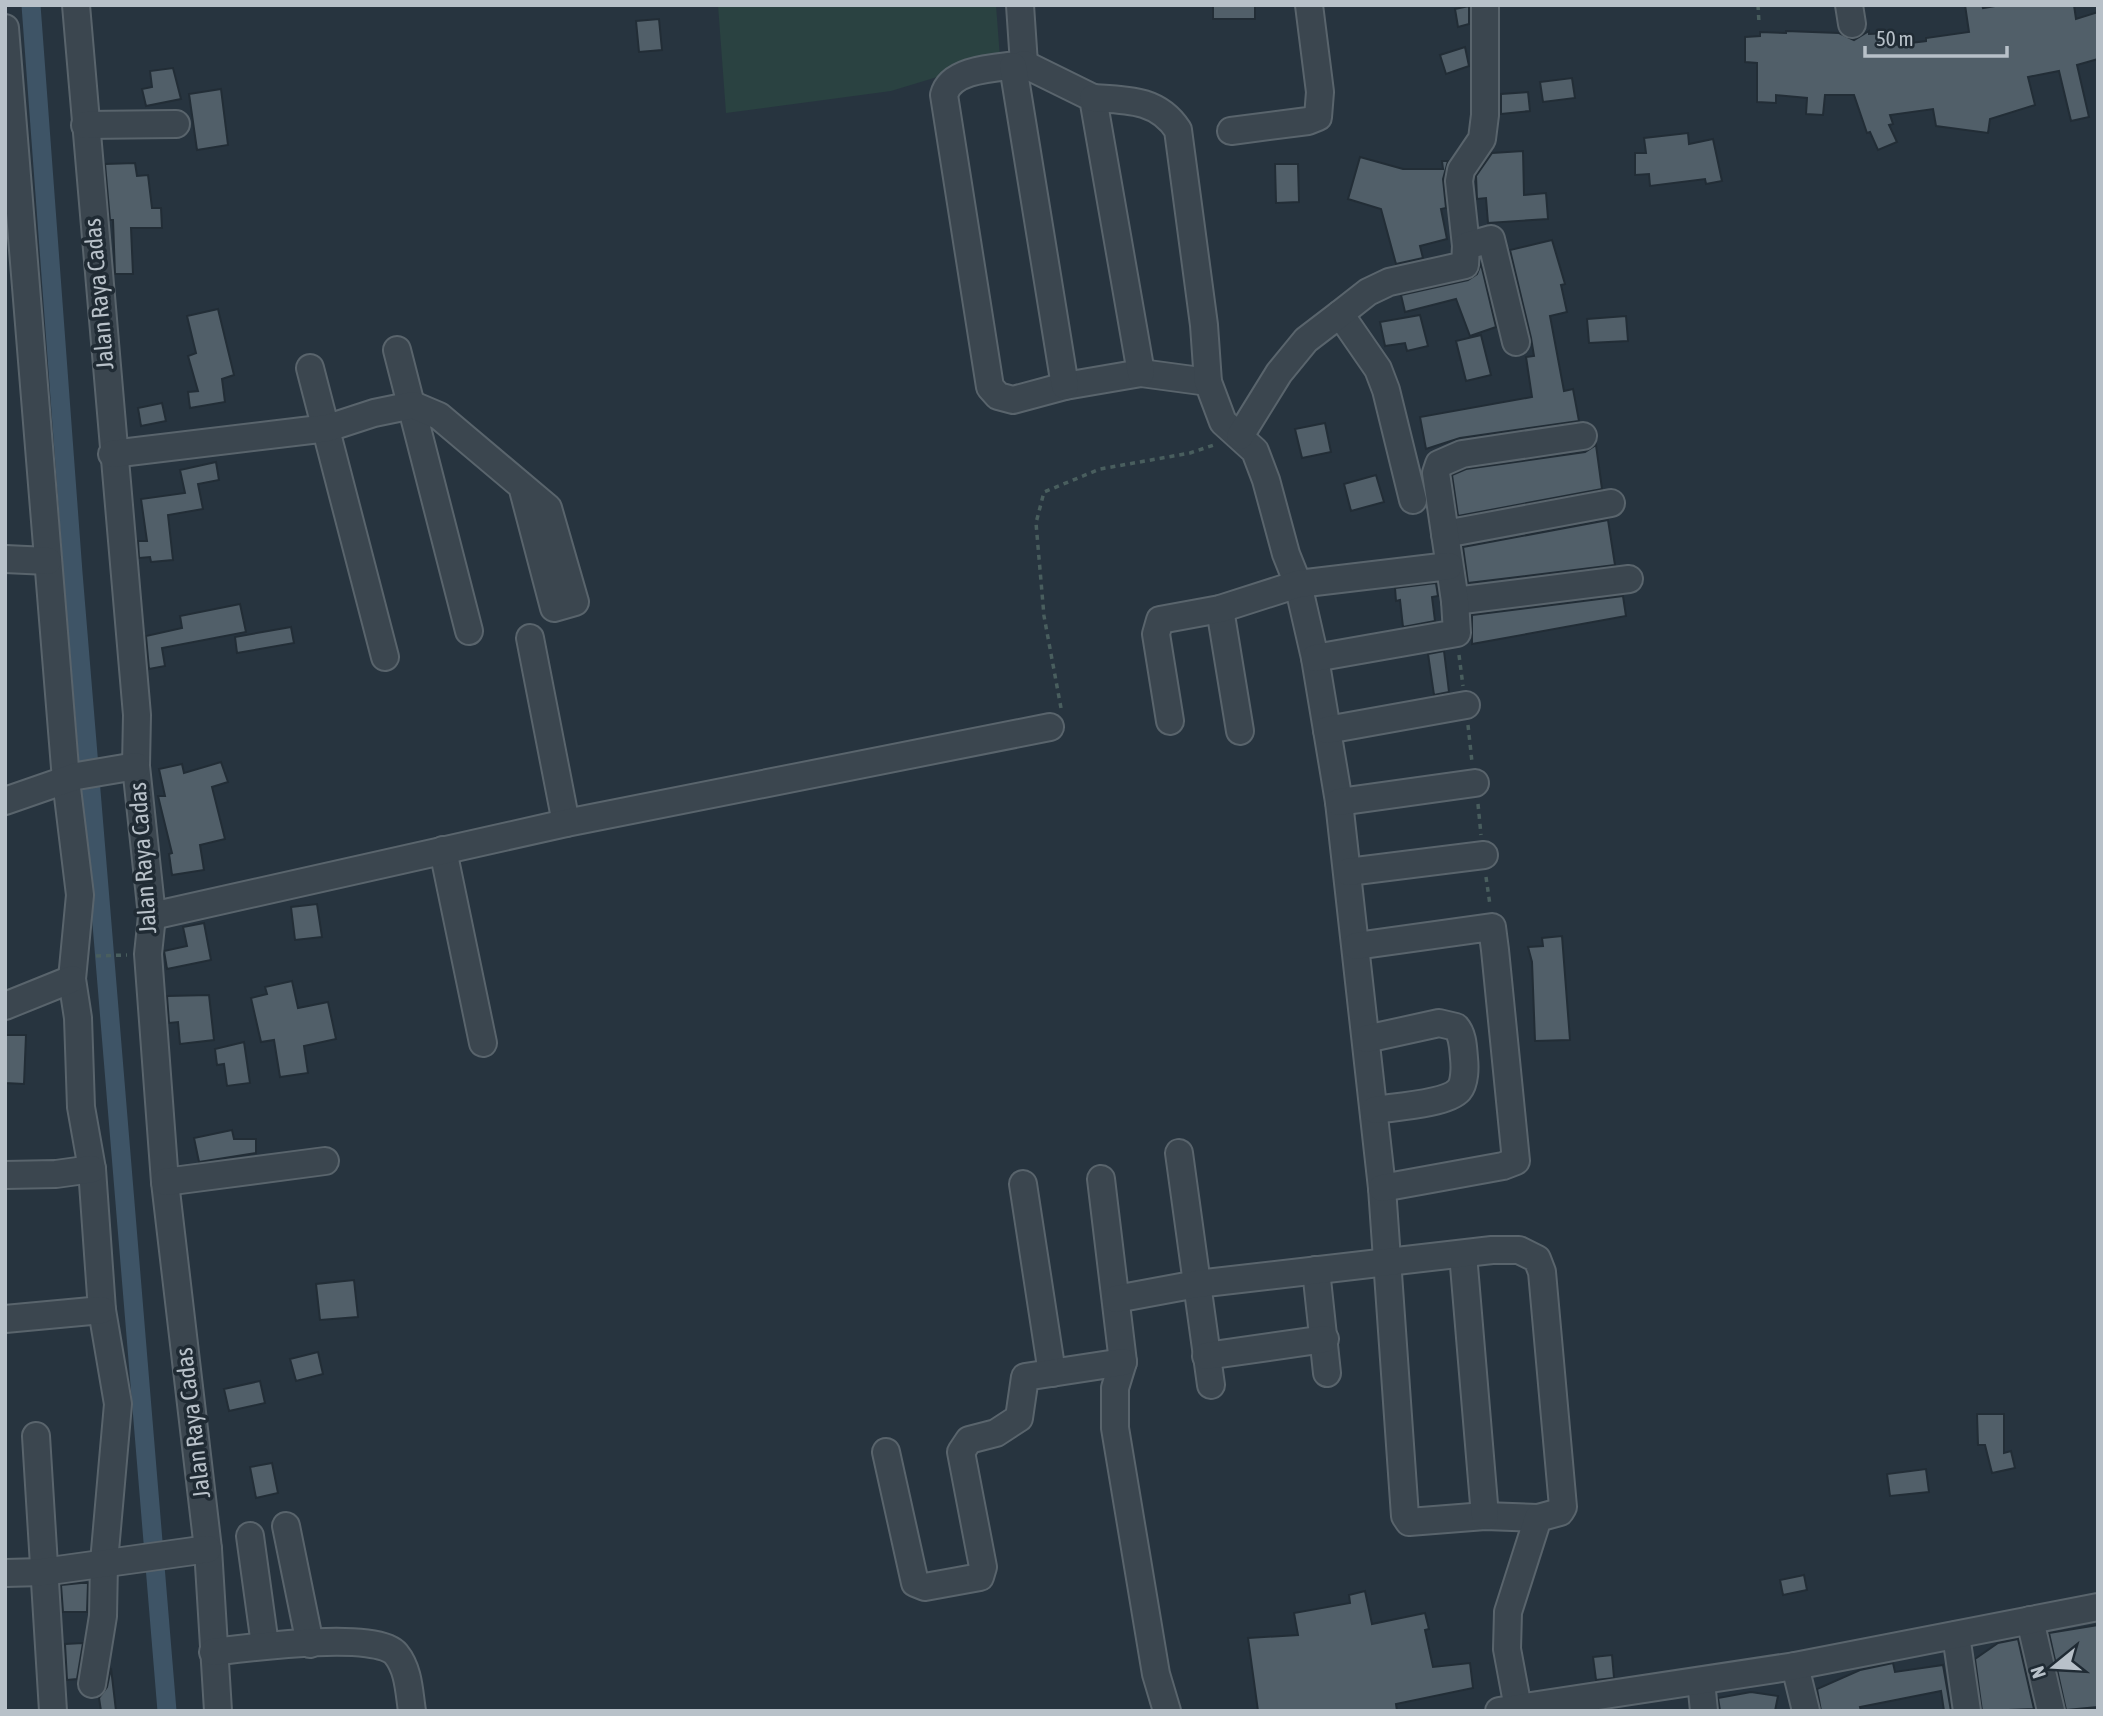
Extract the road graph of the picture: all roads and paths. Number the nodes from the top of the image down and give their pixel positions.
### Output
1 (76, 5) edge
2 (1020, 5) edge
3 (1310, 5) edge
4 (1485, 5) edge
5 (1758, 5) edge
6 (1759, 23) dead end
7 (5, 28) edge
8 (1019, 65) junction
9 (1093, 98) junction
10 (176, 124) dead end
11 (85, 125) junction
12 (1231, 131) dead end
13 (1466, 246) junction
14 (1340, 314) junction
15 (1516, 342) dead end
16 (397, 350) dead end
17 (310, 368) dead end
18 (1141, 373) junction
19 (1208, 382) junction
20 (1065, 386) junction
21 (413, 405) junction
22 (328, 428) junction
23 (1240, 436) junction
24 (1583, 436) dead end
25 (112, 454) junction
26 (522, 486) dead end
27 (1413, 500) dead end
28 (1611, 503) dead end
29 (1445, 534) junction
30 (5, 559) edge
31 (48, 561) junction
32 (1449, 566) junction
33 (1629, 579) dead end
34 (1298, 584) junction
35 (1455, 601) junction
36 (1220, 609) junction
37 (469, 631) dead end
38 (530, 638) dead end
39 (385, 657) dead end
40 (1315, 658) junction
41 (1466, 705) dead end
42 (1170, 721) dead end
43 (1050, 727) joint
44 (1326, 730) junction
45 (1240, 731) dead end
46 (126, 768) junction
47 (71, 778) junction
48 (1475, 783) dead end
49 (5, 801) edge
50 (1339, 802) junction
51 (566, 823) junction
52 (443, 850) junction
53 (1483, 855) dead end
54 (1348, 872) junction
55 (152, 916) junction
56 (1356, 946) junction
57 (138, 954) dead end
58 (87, 957) dead end
59 (72, 979) junction
60 (5, 1006) edge
61 (1366, 1039) junction
62 (483, 1043) dead end
63 (1375, 1110) junction
64 (1179, 1153) dead end
65 (325, 1161) dead end
66 (92, 1169) junction
67 (5, 1175) edge
68 (1101, 1179) dead end
69 (165, 1182) junction
70 (1023, 1184) dead end
71 (1382, 1188) junction
72 (1463, 1254) junction
73 (1386, 1262) junction
74 (1316, 1270) junction
75 (1196, 1284) junction
76 (1116, 1299) junction
77 (102, 1310) junction
78 (5, 1319) edge
79 (1325, 1339) junction
80 (1206, 1356) junction
81 (1123, 1362) junction
82 (1052, 1373) junction
83 (1327, 1373) dead end
84 (1210, 1385) dead end
85 (36, 1436) dead end
86 (886, 1452) dead end
87 (1485, 1516) junction
88 (1538, 1518) junction
89 (286, 1526) dead end
90 (250, 1536) dead end
91 (199, 1550) junction
92 (113, 1561) junction
93 (43, 1572) junction
94 (5, 1573) edge
95 (2098, 1607) edge
96 (2030, 1620) junction
97 (1956, 1635) junction
98 (310, 1643) junction
99 (265, 1645) junction
100 (213, 1652) junction
101 (1795, 1666) junction
102 (1701, 1681) junction
103 (92, 1684) dead end
104 (1509, 1709) edge
105 (53, 1711) edge
106 (218, 1711) edge
107 (412, 1711) edge
108 (1167, 1711) edge
109 (1704, 1711) edge
110 (1805, 1711) edge
111 (1967, 1711) edge
112 (2051, 1711) edge

1 - 11 street, Jalan Raya Cadas
2 - 8 street
3 - 12 street
4 - 13 street
5 - 6 path
7 - 31 street
8 - 9 street
8 - 20 street
8 - 20 street
9 - 18 street
9 - 19 street
10 - 11 street
11 - 25 street, Jalan Raya Cadas
13 - 14 street
13 - 15 street
14 - 23 street
14 - 27 street
16 - 21 street
17 - 22 street
18 - 19 street
18 - 20 street
19 - 23 street
21 - 22 street
21 - 26 street
21 - 37 street
22 - 25 street
22 - 39 street
23 - 34 street
23 - 43 path
24 - 29 street
25 - 46 street, Jalan Raya Cadas
28 - 29 street
29 - 32 street
30 - 31 street
31 - 47 street
32 - 34 street
32 - 35 street
33 - 35 street
34 - 36 street
34 - 40 street
35 - 40 street
36 - 42 street
36 - 45 street
38 - 51 street
40 - 44 street
41 - 44 street
43 - 51 street
44 - 50 street
46 - 47 street
46 - 55 street, Jalan Raya Cadas
47 - 49 street
47 - 59 street
48 - 50 street
50 - 54 street
51 - 52 street
52 - 55 street
52 - 62 street
53 - 54 street
54 - 56 street
55 - 69 street, Jalan Raya Cadas
56 - 61 street
56 - 71 street
57 - 58 path
59 - 60 street
59 - 66 street
61 - 63 street
61 - 63 street
63 - 71 street
64 - 75 street
65 - 69 street
66 - 67 street
66 - 77 street
68 - 76 street
69 - 91 street, Jalan Raya Cadas
70 - 82 street
71 - 73 street
72 - 73 street
72 - 87 street
72 - 88 street
73 - 74 street
73 - 87 street
74 - 75 street
74 - 79 street
75 - 76 street
75 - 80 street
76 - 81 street
77 - 78 street
77 - 92 street
79 - 80 street
79 - 83 street
80 - 84 street
81 - 82 street
81 - 108 street
82 - 86 street
85 - 93 street
87 - 88 street
88 - 104 street
89 - 98 street
90 - 99 street
91 - 92 street
91 - 100 street, Jalan Raya Cadas
92 - 93 street
92 - 103 street
93 - 94 street
93 - 105 street
95 - 96 street
96 - 97 street
96 - 112 street
97 - 101 street
97 - 111 street
98 - 99 street
98 - 107 street
99 - 100 street
100 - 106 street, Jalan Raya Cadas
101 - 102 street
101 - 110 street
102 - 104 street
102 - 109 street

